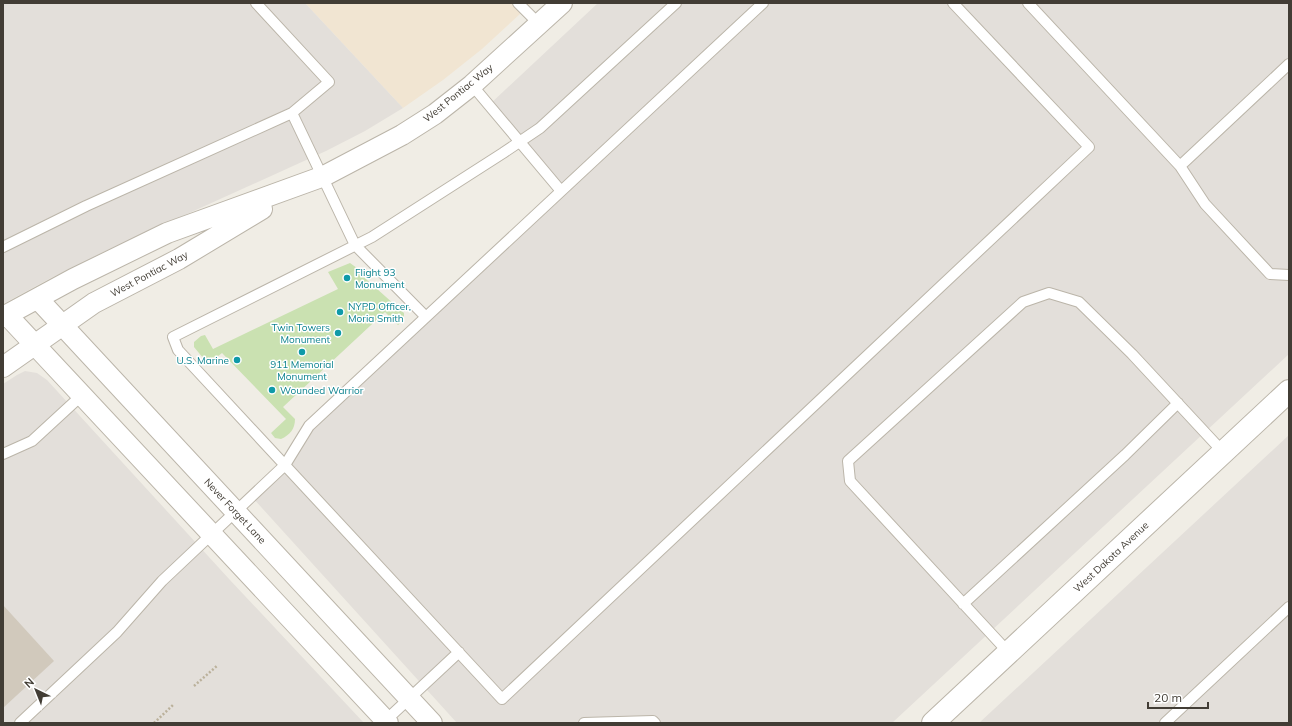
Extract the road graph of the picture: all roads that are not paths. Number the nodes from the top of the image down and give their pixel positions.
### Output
1 (256, 3) edge
2 (518, 3) edge
3 (562, 3) edge
4 (676, 3) edge
5 (763, 3) edge
6 (953, 3) edge
7 (1028, 3) edge
8 (539, 24) junction
9 (1289, 64) edge
10 (472, 85) junction
11 (292, 113) junction
12 (520, 142) junction
13 (1180, 166) junction
14 (324, 176) junction
15 (299, 186) junction
16 (562, 191) junction
17 (355, 245) junction
18 (3, 247) edge
19 (1289, 276) edge
20 (38, 299) junction
21 (5, 316) edge
22 (426, 317) junction
23 (63, 324) junction
24 (34, 345) junction
25 (3, 367) edge
26 (1289, 391) edge
27 (82, 395) junction
28 (1178, 403) junction
29 (1224, 452) junction
30 (3, 454) edge
31 (285, 465) junction
32 (236, 512) junction
33 (212, 533) junction
34 (963, 604) junction
35 (1289, 607) edge
36 (459, 652) junction
37 (1009, 653) junction
38 (409, 698) junction
39 (385, 722) edge
40 (20, 723) edge
41 (432, 723) edge
42 (584, 723) edge
43 (655, 723) edge
44 (933, 723) edge
45 (1165, 723) edge

1 - 11 lane
2 - 8 lane
3 - 8 street, West Pontiac Way
4 - 12 lane
5 - 16 lane
6 - 36 lane
7 - 13 lane
8 - 10 street, West Pontiac Way
9 - 13 lane
10 - 12 lane
10 - 14 street, West Pontiac Way
11 - 14 lane
11 - 18 lane
12 - 16 lane
12 - 17 lane
13 - 19 lane
14 - 15 street, West Pontiac Way
14 - 17 lane
15 - 20 street, West Pontiac Way
15 - 23 street, West Pontiac Way
16 - 22 lane
17 - 22 lane
17 - 31 lane
20 - 21 street, West Pontiac Way
20 - 23 street, Never Forget Lane
21 - 24 street
22 - 31 lane
23 - 24 street, West Pontiac Way
23 - 32 street, Never Forget Lane
24 - 25 street, West Pontiac Way
24 - 27 street
26 - 29 street, West Dakota Avenue
27 - 30 lane
27 - 33 street
28 - 29 lane
28 - 34 lane
28 - 34 lane
29 - 37 street, West Dakota Avenue
31 - 32 lane
31 - 36 lane
32 - 33 lane
32 - 38 street, Never Forget Lane
33 - 39 street
33 - 40 lane
34 - 37 lane
35 - 45 lane
36 - 38 lane
37 - 44 street, West Dakota Avenue
38 - 39 lane
38 - 41 street, Never Forget Lane
42 - 43 lane

